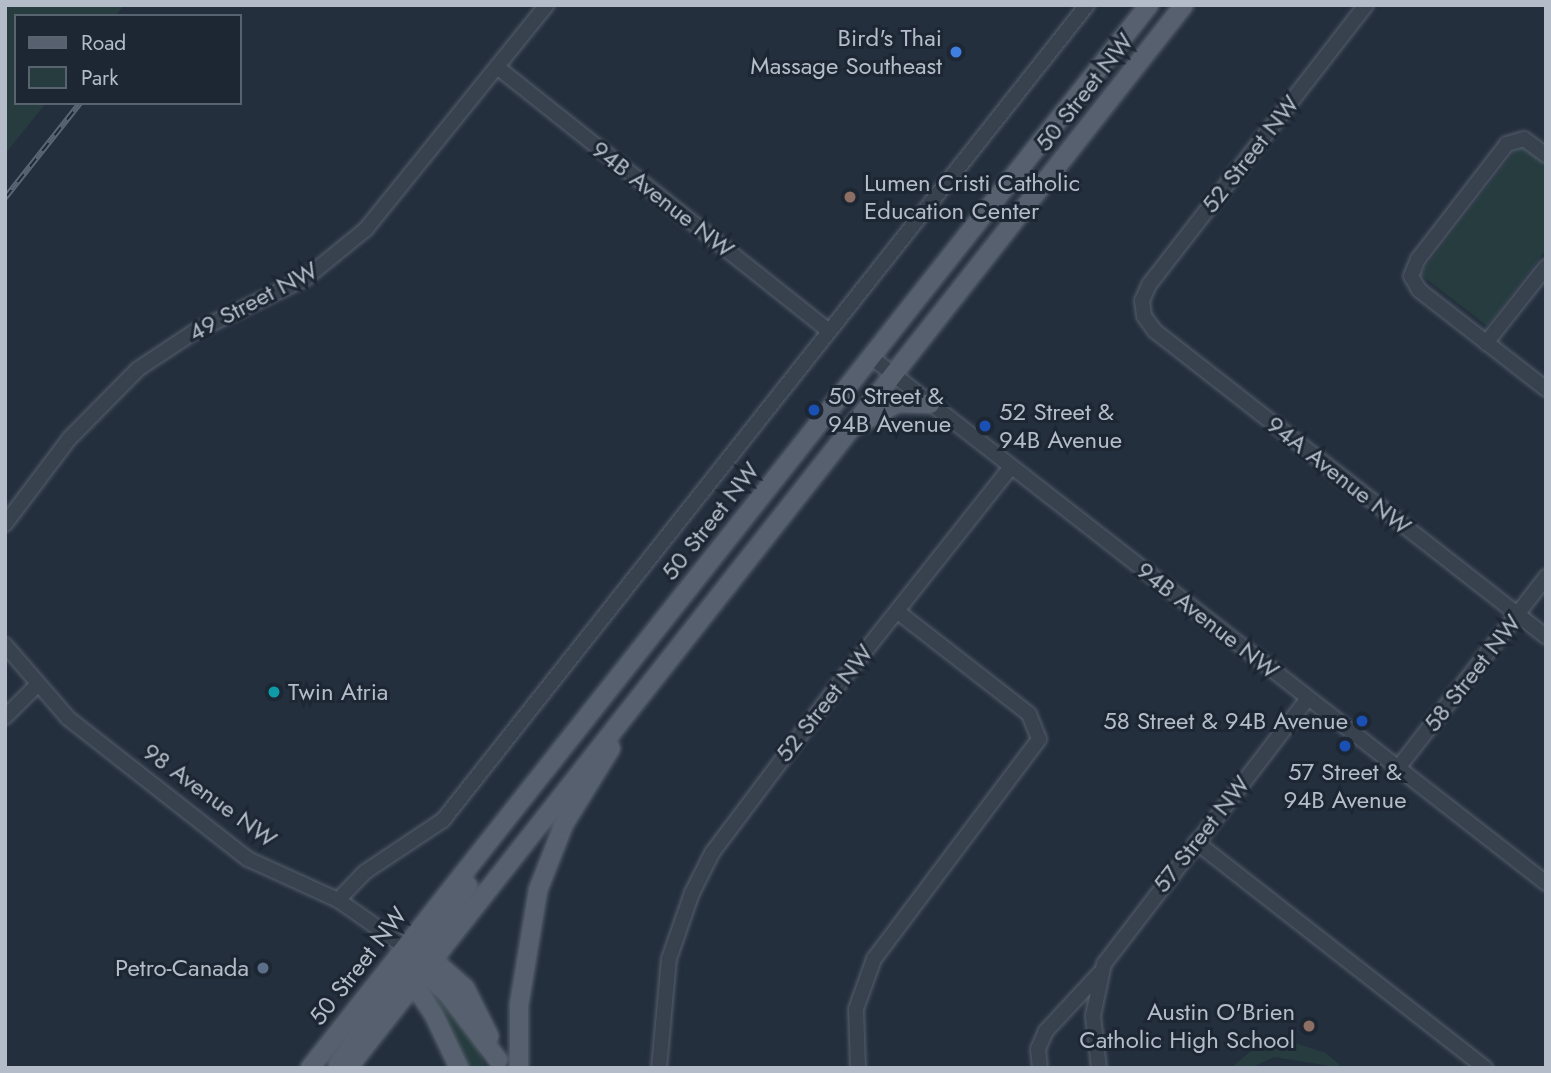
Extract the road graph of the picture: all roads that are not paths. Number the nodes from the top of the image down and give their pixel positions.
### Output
1 (547, 5) edge
2 (1087, 5) edge
3 (1149, 5) edge
4 (1184, 5) edge
5 (1366, 5) edge
6 (497, 67) junction
7 (1546, 155) edge
8 (1546, 267) edge
9 (1141, 307) joint
10 (829, 331) junction
11 (1486, 343) junction
12 (871, 357) junction
13 (892, 374) junction
14 (1546, 389) edge
15 (930, 404) junction
16 (847, 432) junction
17 (1011, 467) junction
18 (5, 524) edge
19 (1546, 577) edge
20 (898, 612) junction
21 (1517, 614) junction
22 (1546, 636) edge
23 (5, 645) edge
24 (666, 663) junction
25 (37, 685) junction
26 (1308, 698) junction
27 (5, 717) edge
28 (1398, 768) junction
29 (1196, 842) junction
30 (1546, 883) edge
31 (338, 900) junction
32 (415, 958) junction
33 (1099, 974) junction
34 (412, 985) junction
35 (499, 1064) edge
36 (310, 1068) edge
37 (336, 1068) edge
38 (348, 1068) edge
39 (459, 1068) edge
40 (519, 1068) edge
41 (659, 1068) edge
42 (858, 1068) edge
43 (1040, 1068) edge
44 (1099, 1068) edge
45 (1485, 1068) edge

1 - 6 street, 49 Street NW
2 - 10 street, 50 Street NW
3 - 12 main road, 50 Street NW
4 - 13 main road, 50 Street NW
5 - 9 street, 52 Street NW
6 - 10 street, 94B Avenue NW
6 - 18 street, 49 Street NW
7 - 11 street
8 - 11 street
9 - 21 street, 94A Avenue NW
10 - 31 street, 50 Street NW
11 - 14 street
12 - 13 street, 94B Avenue NW
12 - 32 main road, 50 Street NW
13 - 15 street, 94B Avenue NW
13 - 16 main road, 50 Street NW
15 - 16 main road
15 - 17 street, 94B Avenue NW
16 - 24 main road, 50 Street NW
17 - 20 street, 52 Street NW
17 - 26 street, 94B Avenue NW
19 - 21 street, 58 Street NW
20 - 41 street, 52 Street NW
20 - 42 street
21 - 22 street, 94A Avenue NW
21 - 28 street, 58 Street NW
23 - 25 street
24 - 32 main road, 50 Street NW
24 - 40 main road
25 - 27 street
25 - 31 street, 98 Avenue NW
26 - 28 street, 94B Avenue NW
26 - 29 street, 57 Street NW
28 - 30 street, 94B Avenue NW
29 - 33 street, 57 Street NW
29 - 45 street
31 - 32 street, 98 Avenue NW
32 - 34 main road, 50 Street NW
32 - 35 main road, 98 Avenue NW
32 - 36 main road, 50 Street NW
32 - 37 main road
33 - 43 street, 57 Street NW
33 - 44 street, 57 Street NW
34 - 38 main road, 50 Street NW
34 - 39 main road

